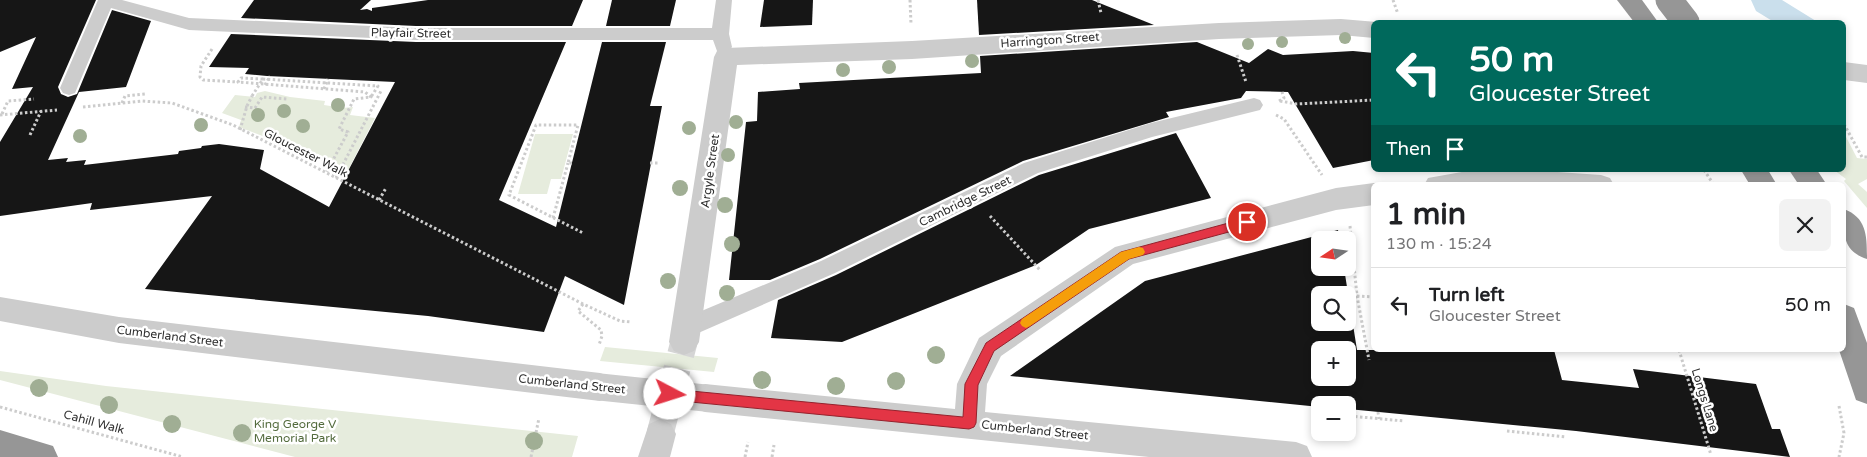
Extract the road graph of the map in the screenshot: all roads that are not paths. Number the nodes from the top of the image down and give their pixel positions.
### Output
1 (106, 0) edge
2 (724, 0) edge
3 (1629, 0) edge
4 (1669, 0) edge
5 (1644, 20) edge
6 (1684, 20) edge
7 (1371, 30) edge
8 (723, 45) junction
9 (1846, 71) edge
10 (1867, 74) edge
11 (69, 88) dead end
12 (1254, 105) road end
13 (1804, 172) edge
14 (1461, 182) edge
15 (1554, 182) edge
16 (1812, 182) edge
17 (1371, 194) edge
18 (1846, 222) edge
19 (1867, 248) edge
20 (0, 309) edge
21 (1846, 323) edge
22 (686, 335) joint
23 (1867, 390) edge
24 (969, 423) junction
25 (0, 445) edge
26 (42, 457) edge
27 (1296, 457) edge

1 - 8 street, Playfair Street
1 - 11 street
2 - 8 street, Argyle Street
3 - 5 highway
4 - 6 highway, bridge
7 - 8 street, Harrington Street
8 - 22 street, Argyle Street
9 - 10 street
12 - 22 street, Cambridge Street
13 - 16 highway
14 - 15 street
17 - 24 street
18 - 19 highway
20 - 24 street, Cumberland Street, bridge
21 - 23 highway
24 - 27 street, Cumberland Street
25 - 26 highway

